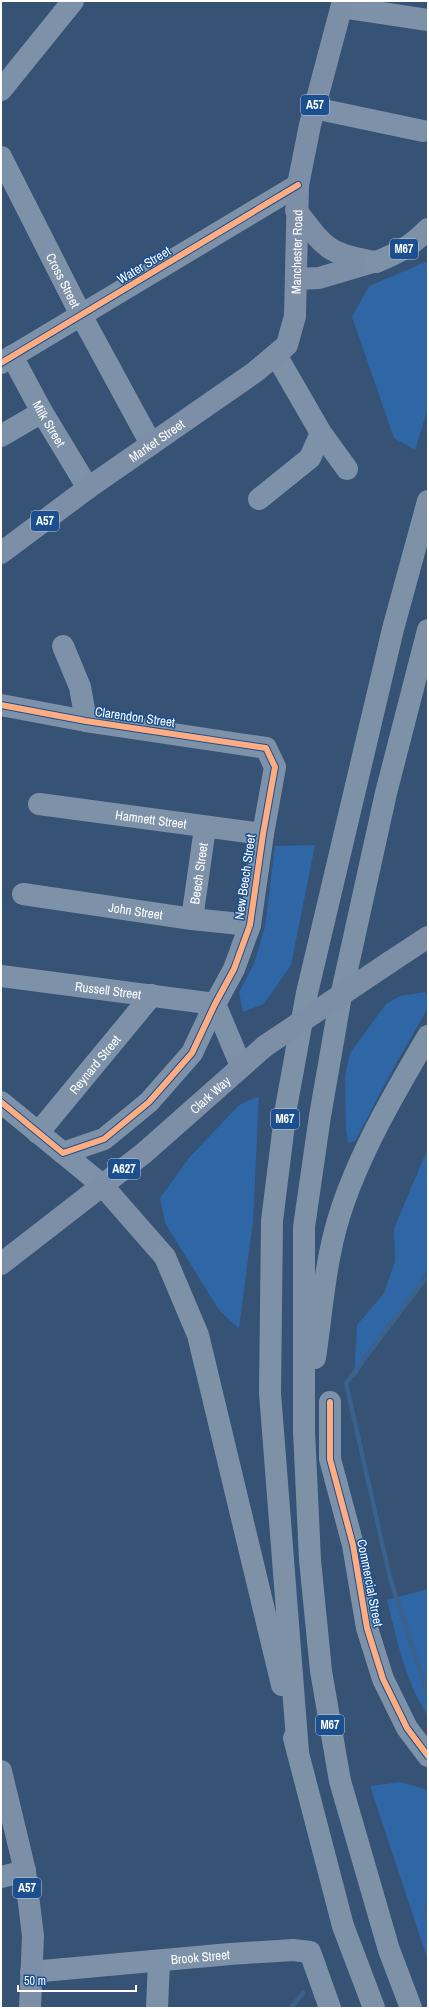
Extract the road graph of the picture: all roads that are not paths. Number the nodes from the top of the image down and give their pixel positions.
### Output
1 (73, 1) edge
2 (343, 4) edge
3 (428, 20) edge
4 (1, 90) edge
5 (314, 108) junction
6 (424, 131) dead end
7 (1, 157) edge
8 (298, 185) junction
9 (296, 210) junction
10 (428, 229) edge
11 (376, 262) junction
12 (296, 280) junction
13 (82, 316) junction
14 (296, 316) joint
15 (276, 355) junction
16 (6, 360) edge
17 (42, 412) junction
18 (321, 433) junction
19 (1, 436) edge
20 (151, 444) junction
21 (347, 469) dead end
22 (88, 488) junction
23 (259, 499) dead end
24 (428, 501) edge
25 (1, 553) edge
26 (428, 630) edge
27 (63, 646) dead end
28 (1, 705) edge
29 (86, 720) junction
30 (266, 748) joint
31 (40, 804) dead end
32 (205, 828) junction
33 (262, 834) junction
34 (23, 894) dead end
35 (192, 920) junction
36 (250, 925) junction
37 (423, 945) edge
38 (1, 976) edge
39 (152, 995) junction
40 (215, 1004) junction
41 (428, 1036) edge
42 (241, 1066) junction
43 (1, 1102) edge
44 (38, 1133) junction
45 (63, 1153) junction
46 (102, 1185) junction
47 (165, 1257) joint
48 (1, 1264) edge
49 (330, 1402) dead end
50 (304, 1431) junction
51 (298, 1752) junction
52 (428, 1756) edge
53 (1, 1771) edge
54 (6, 1821) edge
55 (25, 1871) junction
56 (1, 1877) edge
57 (159, 1962) junction
58 (31, 1972) junction
59 (30, 2008) edge
60 (157, 2008) edge
61 (330, 2008) edge
62 (374, 2008) edge
63 (411, 2008) edge

1 - 4 street
2 - 3 street
2 - 5 main road, Manchester Road / A57
5 - 6 street
5 - 8 main road, Manchester Road / A57
7 - 13 street, Cross Street
8 - 9 main road, Manchester Road / A57
8 - 13 street, Water Street
9 - 11 main road
9 - 12 main road, Manchester Road / A57
10 - 11 highway, M67
11 - 12 main road
12 - 14 main road, Manchester Road / A57
13 - 16 street, Water Street
13 - 20 street, Cross Street
14 - 15 main road, Market Street / A57
15 - 18 street
15 - 20 main road, Market Street / A57
16 - 17 street, Milk Street
17 - 19 street
17 - 22 street, Milk Street
18 - 21 street
18 - 23 street
20 - 22 main road, Market Street / A57
22 - 25 main road, Market Street / A57
24 - 51 highway, M67
26 - 50 highway, M67
27 - 29 street
28 - 29 street, Clarendon Street
29 - 30 street, Clarendon Street
30 - 33 street, New Beech Street
31 - 32 street, Hamnett Street
32 - 33 street, Hamnett Street
32 - 35 street, Beech Street
33 - 36 street, New Beech Street
34 - 35 street, John Street
35 - 36 street, John Street
36 - 40 street, New Beech Street
37 - 42 main road, Clark Way / A627, bridge
38 - 39 street, Russell Street
39 - 40 street, Russell Street
39 - 44 street, Reynard Street
40 - 42 street
40 - 45 street, New Beech Street
41 - 50 highway, M67
42 - 46 main road, Clark Way / A627
43 - 44 street
44 - 45 street
45 - 46 street
46 - 47 main road, A627
46 - 48 main road, Clark Way / A627
47 - 51 highway, M67
49 - 52 street, Commercial Street
50 - 63 highway, M67
51 - 62 highway, M67
53 - 54 main road, A57
54 - 55 main road, A57
55 - 56 street
55 - 58 main road, A57
57 - 58 street, Brook Street
57 - 60 street
57 - 61 street, Brook Street
58 - 59 main road, A57

